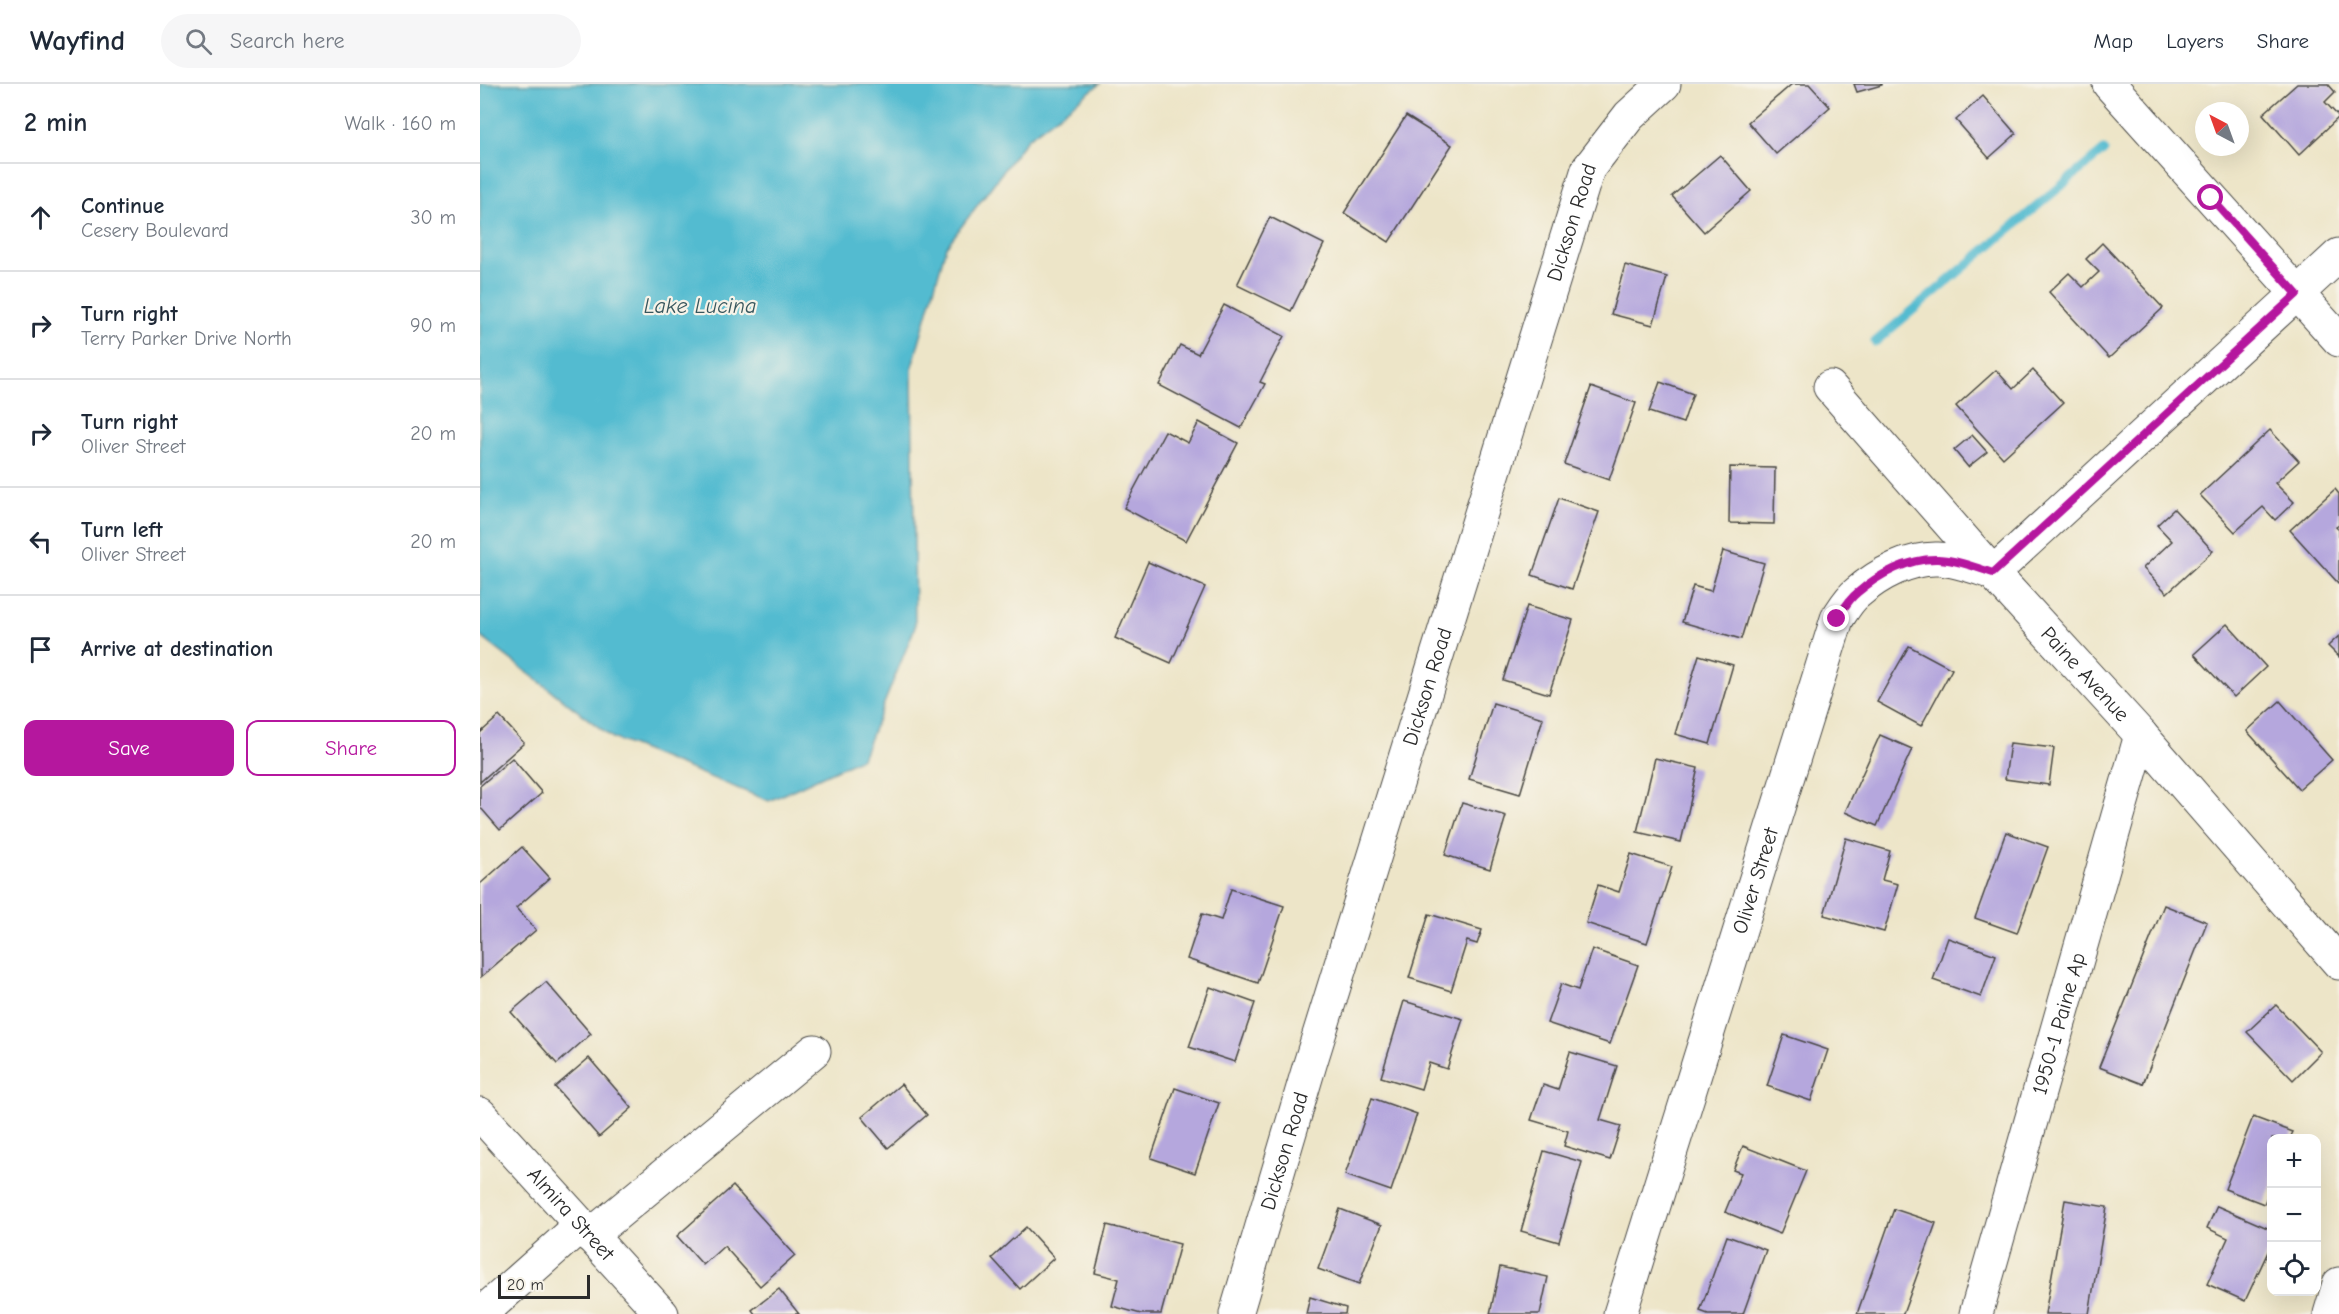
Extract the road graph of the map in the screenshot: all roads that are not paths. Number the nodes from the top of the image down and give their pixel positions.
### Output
1 (1664, 84) edge
2 (2109, 84) edge
3 (2339, 255) edge
4 (2297, 294) junction
5 (2339, 340) edge
6 (1830, 387) dead end
7 (1993, 573) junction
8 (2140, 735) junction
9 (2339, 963) edge
10 (814, 1051) dead end
11 (480, 1114) edge
12 (585, 1231) junction
13 (2339, 1284) edge
14 (481, 1314) edge
15 (662, 1314) edge
16 (1236, 1314) edge
17 (1620, 1314) edge
18 (1976, 1314) edge
19 (2330, 1314) edge

1 - 16 street, Dickson Road
2 - 4 street
3 - 4 street
4 - 5 street
4 - 7 street
6 - 7 street, Paine Avenue
7 - 8 street, Paine Avenue
7 - 17 street, Oliver Street
8 - 9 street, Paine Avenue
8 - 18 street, 1950-1 Paine Ap
10 - 12 street
11 - 12 street, Almira Street
12 - 14 street
12 - 15 street, Almira Street
13 - 19 street

